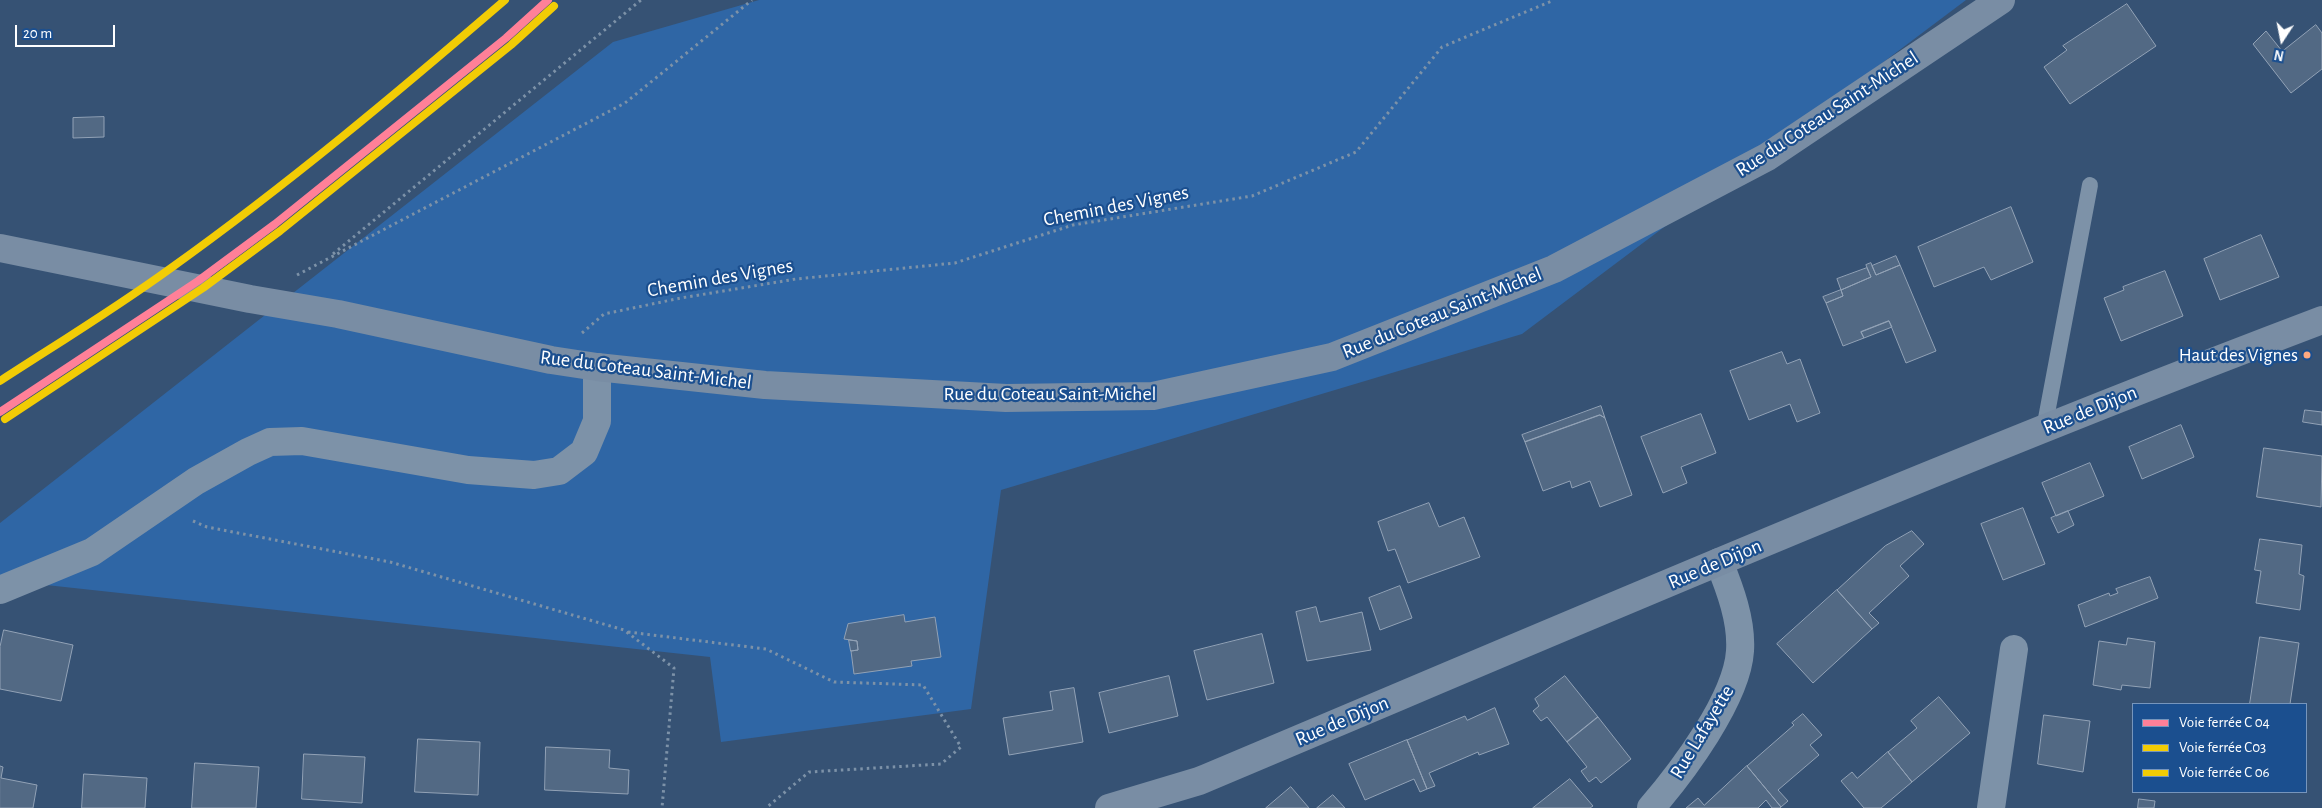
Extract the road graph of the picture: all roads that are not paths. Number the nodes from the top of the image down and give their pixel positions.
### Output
1 (2001, 0) edge
2 (2090, 185) dead end
3 (0, 248) edge
4 (2322, 320) edge
5 (596, 367) junction
6 (2044, 429) junction
7 (1719, 562) junction
8 (0, 590) edge
9 (2014, 648) dead end
10 (1109, 808) edge
11 (1651, 808) edge
12 (1991, 808) edge

1 - 5 street, Rue du Coteau Saint-Michel
2 - 6 lane
3 - 5 street, Rue du Coteau Saint-Michel
4 - 6 street, Rue de Dijon
5 - 8 street
6 - 7 street, Rue de Dijon
7 - 10 street, Rue de Dijon
7 - 11 street, Rue Lafayette
9 - 12 street

